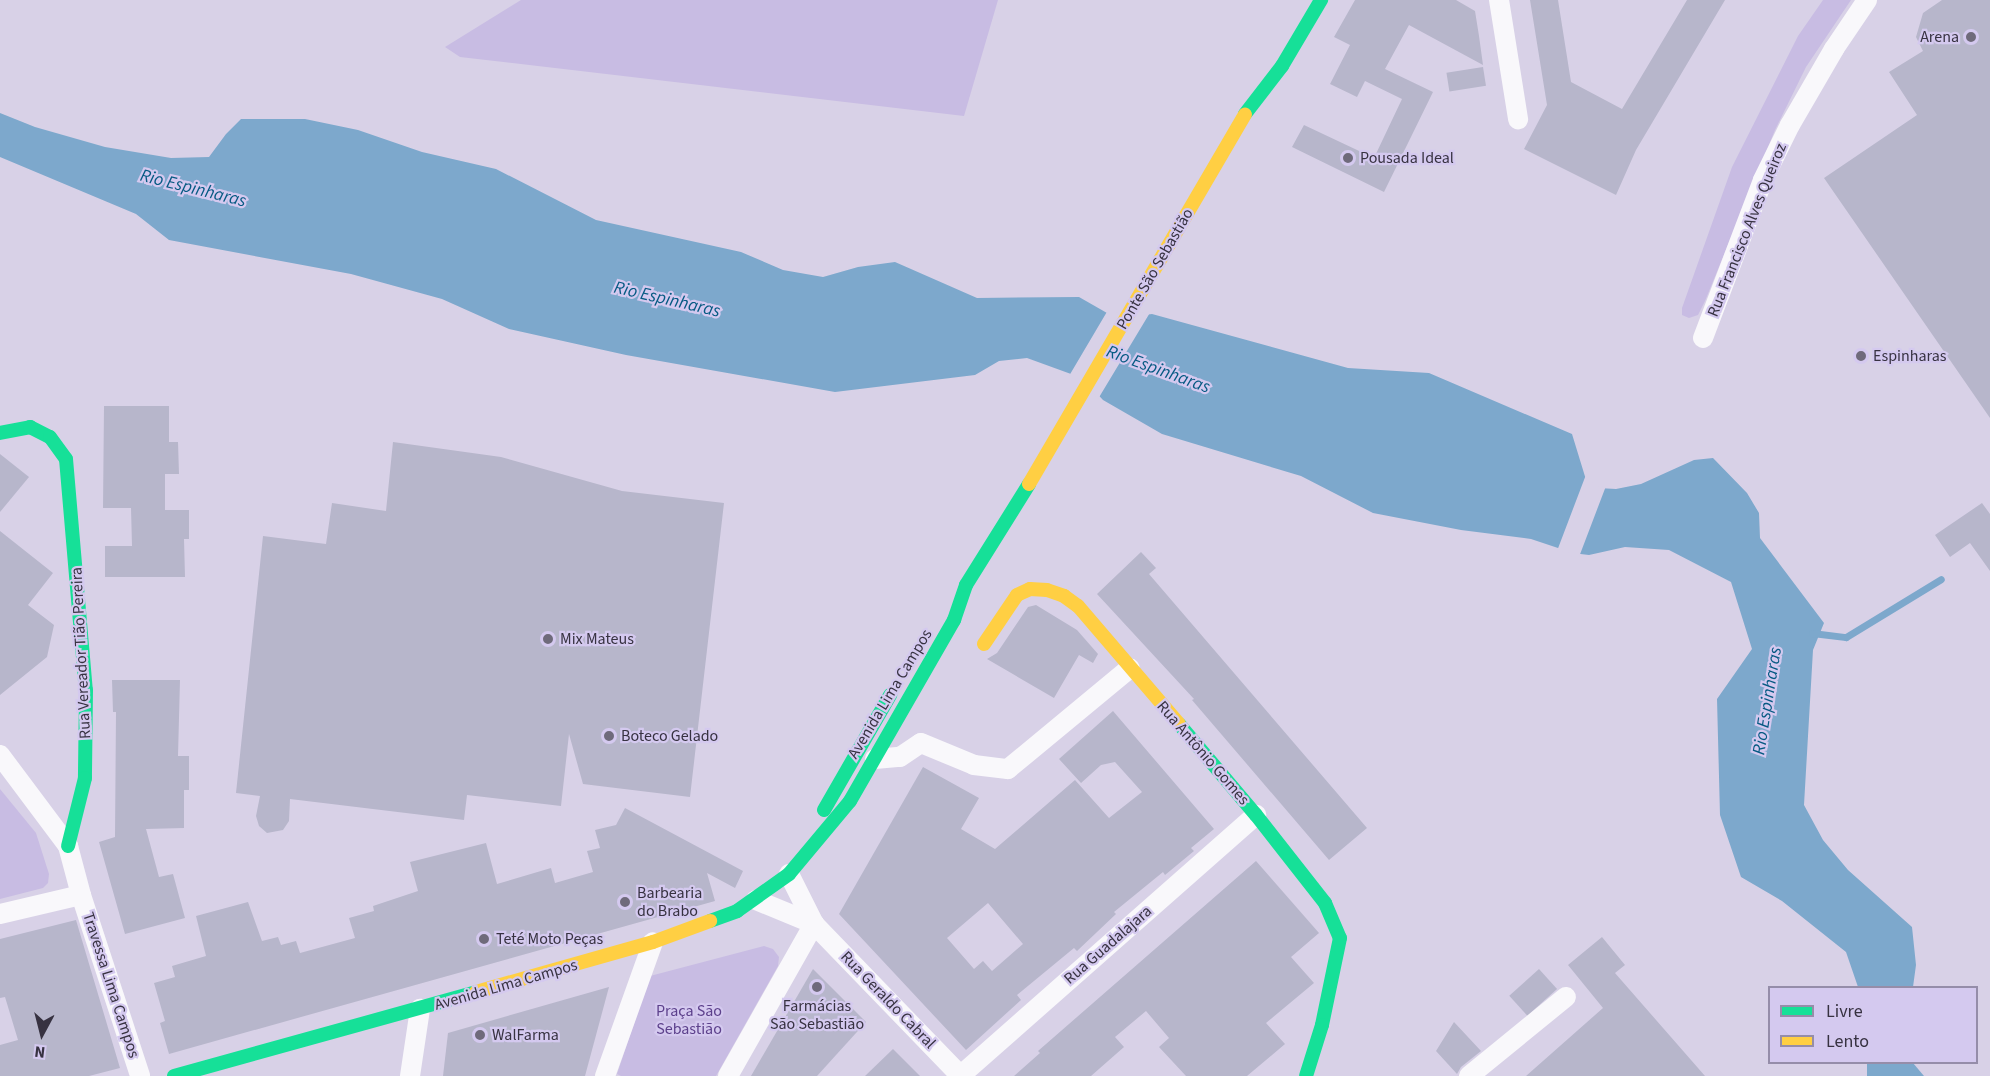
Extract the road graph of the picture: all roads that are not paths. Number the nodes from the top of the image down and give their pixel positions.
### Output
1 (1321, 0) edge
2 (1499, 0) edge
3 (1867, 0) edge
4 (1264, 67) dead end
5 (1251, 106) junction
6 (1518, 119) dead end
7 (1703, 338) dead end
8 (3, 429) edge
9 (985, 554) joint
10 (966, 585) junction
11 (946, 604) dead end
12 (984, 644) dead end
13 (1130, 668) junction
14 (900, 679) dead end
15 (882, 709) junction
16 (891, 730) junction
17 (0, 755) edge
18 (875, 759) junction
19 (1256, 815) junction
20 (813, 845) junction
21 (68, 846) junction
22 (789, 874) junction
23 (81, 895) junction
24 (756, 900) junction
25 (0, 914) edge
26 (814, 924) junction
27 (653, 942) junction
28 (1566, 997) dead end
29 (420, 1009) junction
30 (1480, 1072) edge
31 (140, 1076) edge
32 (174, 1076) edge
33 (410, 1076) edge
34 (605, 1076) edge
35 (728, 1076) edge
36 (960, 1076) edge
37 (1306, 1076) edge

1 - 5 main road
2 - 6 street
3 - 7 street, Rua Francisco Alves Queiroz
4 - 5 main road
5 - 9 main road, Ponte São Sebastião
8 - 21 main road, Rua Vereador Tião Pereira
9 - 10 main road, Avenida Lima Campos
10 - 11 main road, Avenida Lima Campos
10 - 16 main road, Avenida Lima Campos
12 - 13 main road, Rua Antônio Gomes
13 - 18 street
13 - 19 main road, Rua Antônio Gomes
14 - 15 main road, Avenida Lima Campos
15 - 16 main road
15 - 20 main road, Avenida Lima Campos
16 - 18 main road, Avenida Lima Campos
17 - 21 street
18 - 20 main road, Avenida Lima Campos
19 - 36 street, Rua Guadalajara
19 - 37 main road, Rua Antônio Gomes
20 - 22 main road, Avenida Lima Campos
21 - 23 street, Travessa Lima Campos
22 - 24 main road, Avenida Lima Campos
22 - 26 street, Rua Geraldo Cabral
23 - 25 street
23 - 31 street, Travessa Lima Campos
24 - 26 street, Rua Geraldo Cabral
24 - 27 main road, Avenida Lima Campos
26 - 35 street
26 - 36 street, Rua Geraldo Cabral
27 - 29 main road, Avenida Lima Campos
27 - 34 street
28 - 30 street
29 - 32 main road, Avenida Lima Campos
29 - 33 street

